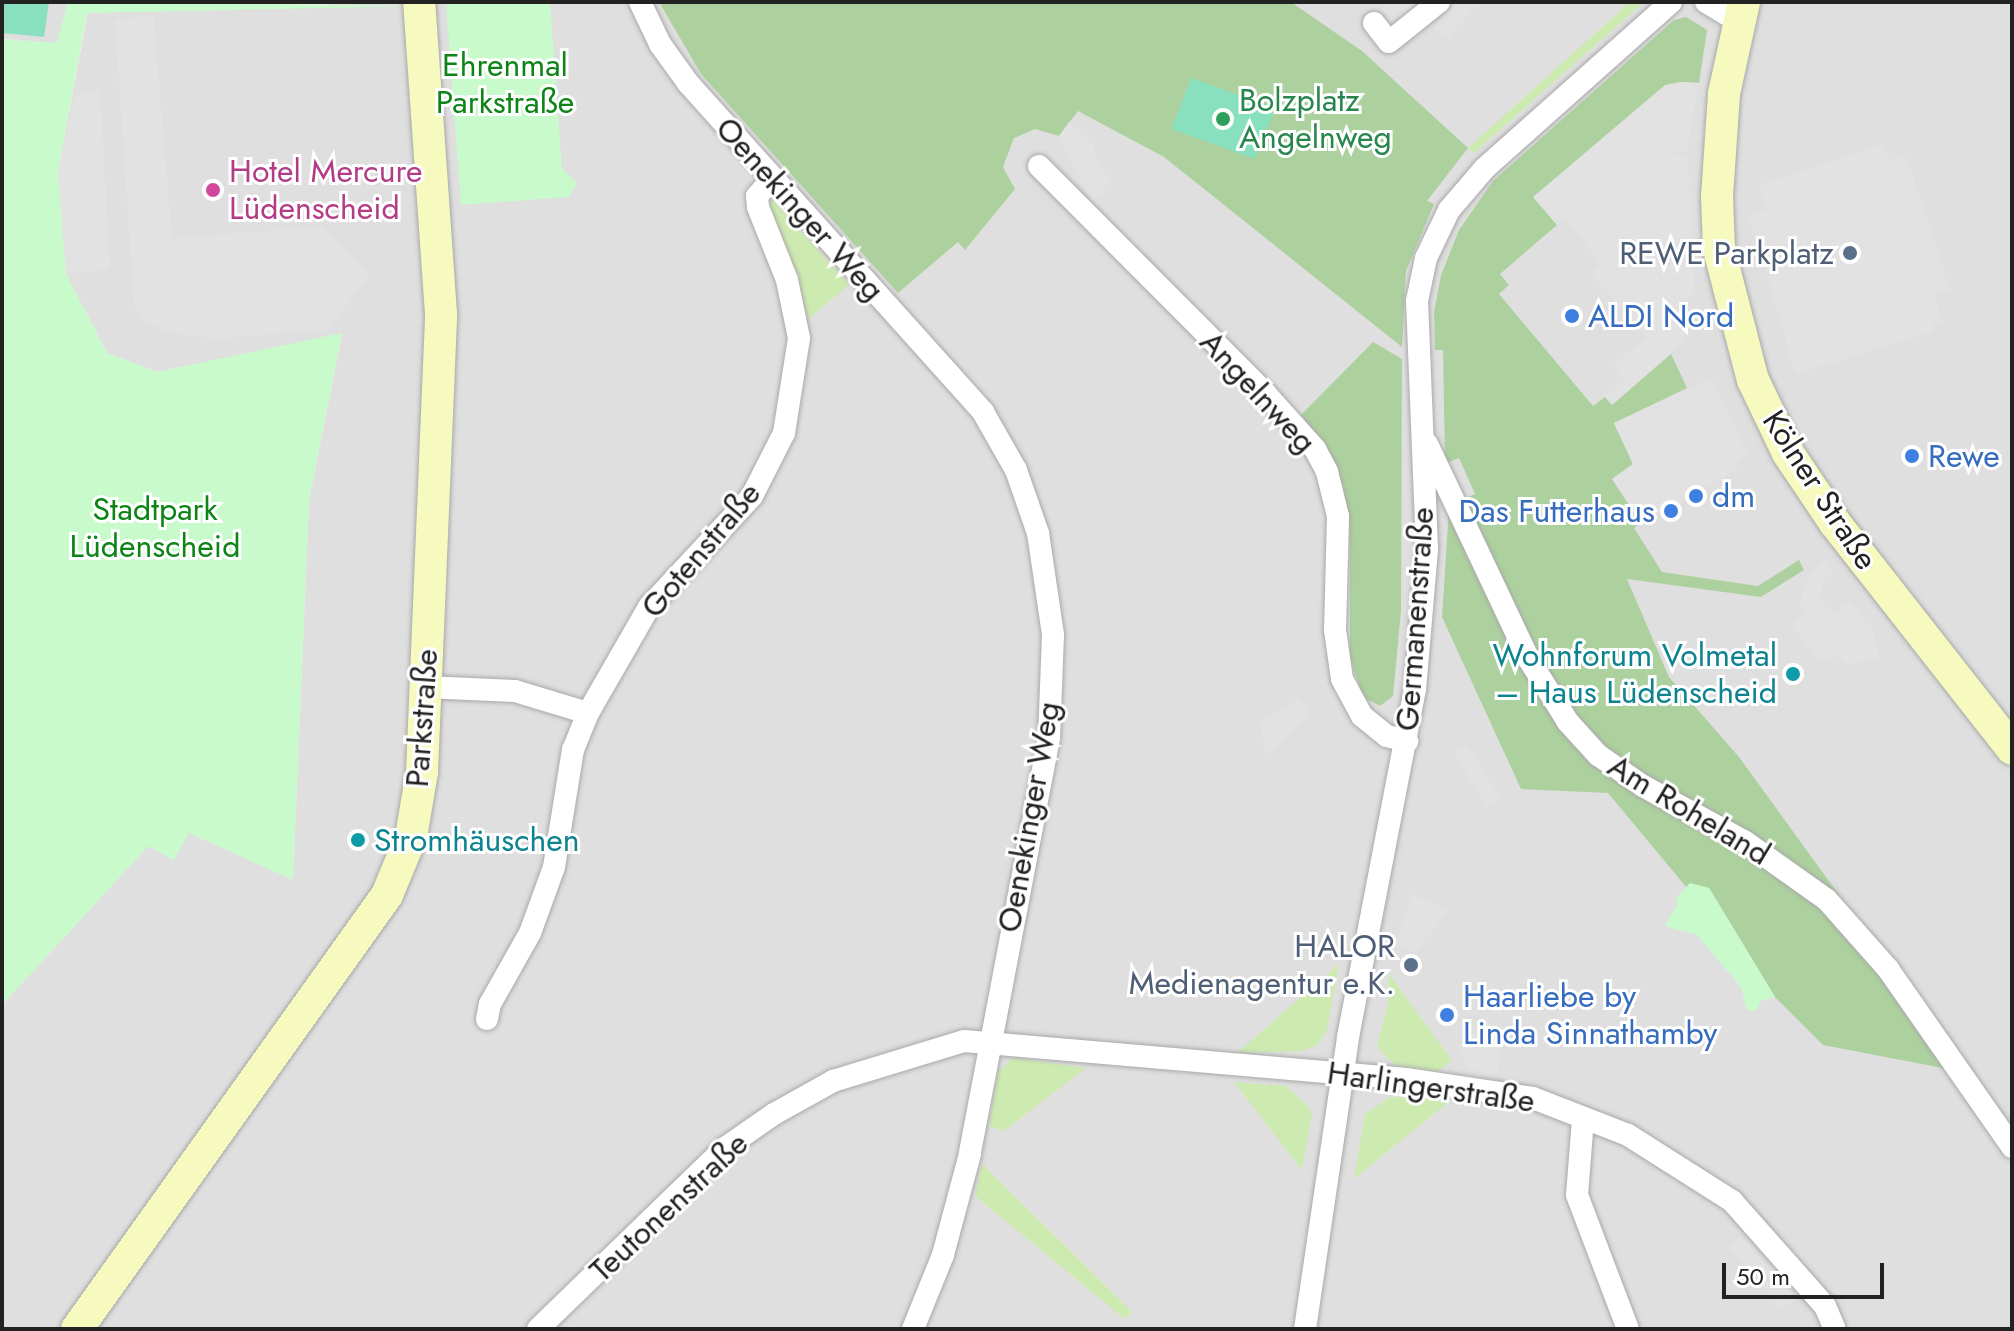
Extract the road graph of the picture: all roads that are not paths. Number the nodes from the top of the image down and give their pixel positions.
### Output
1 (419, 2) edge
2 (640, 2) edge
3 (1439, 2) edge
4 (1672, 2) edge
5 (1706, 2) edge
6 (1741, 12) edge
7 (1374, 23) dead end
8 (1039, 166) dead end
9 (773, 178) junction
10 (1423, 435) junction
11 (425, 687) junction
12 (588, 713) junction
13 (1407, 741) junction
14 (2012, 749) edge
15 (487, 1019) dead end
16 (988, 1044) junction
17 (1343, 1073) junction
18 (1583, 1119) junction
19 (2012, 1147) edge
20 (77, 1329) edge
21 (538, 1329) edge
22 (913, 1329) edge
23 (1305, 1329) edge
24 (1628, 1329) edge
25 (1835, 1329) edge

1 - 11 street, Parkstraße
2 - 9 street, Oenekinger Weg
3 - 7 street
4 - 10 street, Germanenstraße
5 - 6 street
6 - 14 street, Kölner Straße
8 - 13 street, Angelnweg
9 - 12 street, Gotenstraße
9 - 16 street, Oenekinger Weg
10 - 13 street, Germanenstraße
10 - 19 street, Am Roheland
11 - 12 street
11 - 20 street, Parkstraße
12 - 15 street, Gotenstraße
13 - 17 street, Germanenstraße
16 - 17 street, Harlingerstraße
16 - 21 street, Teutonenstraße
16 - 22 street, Oenekinger Weg
17 - 18 street, Harlingerstraße
17 - 23 street, Germanenstraße
18 - 24 street
18 - 25 street, Harlingerstraße

